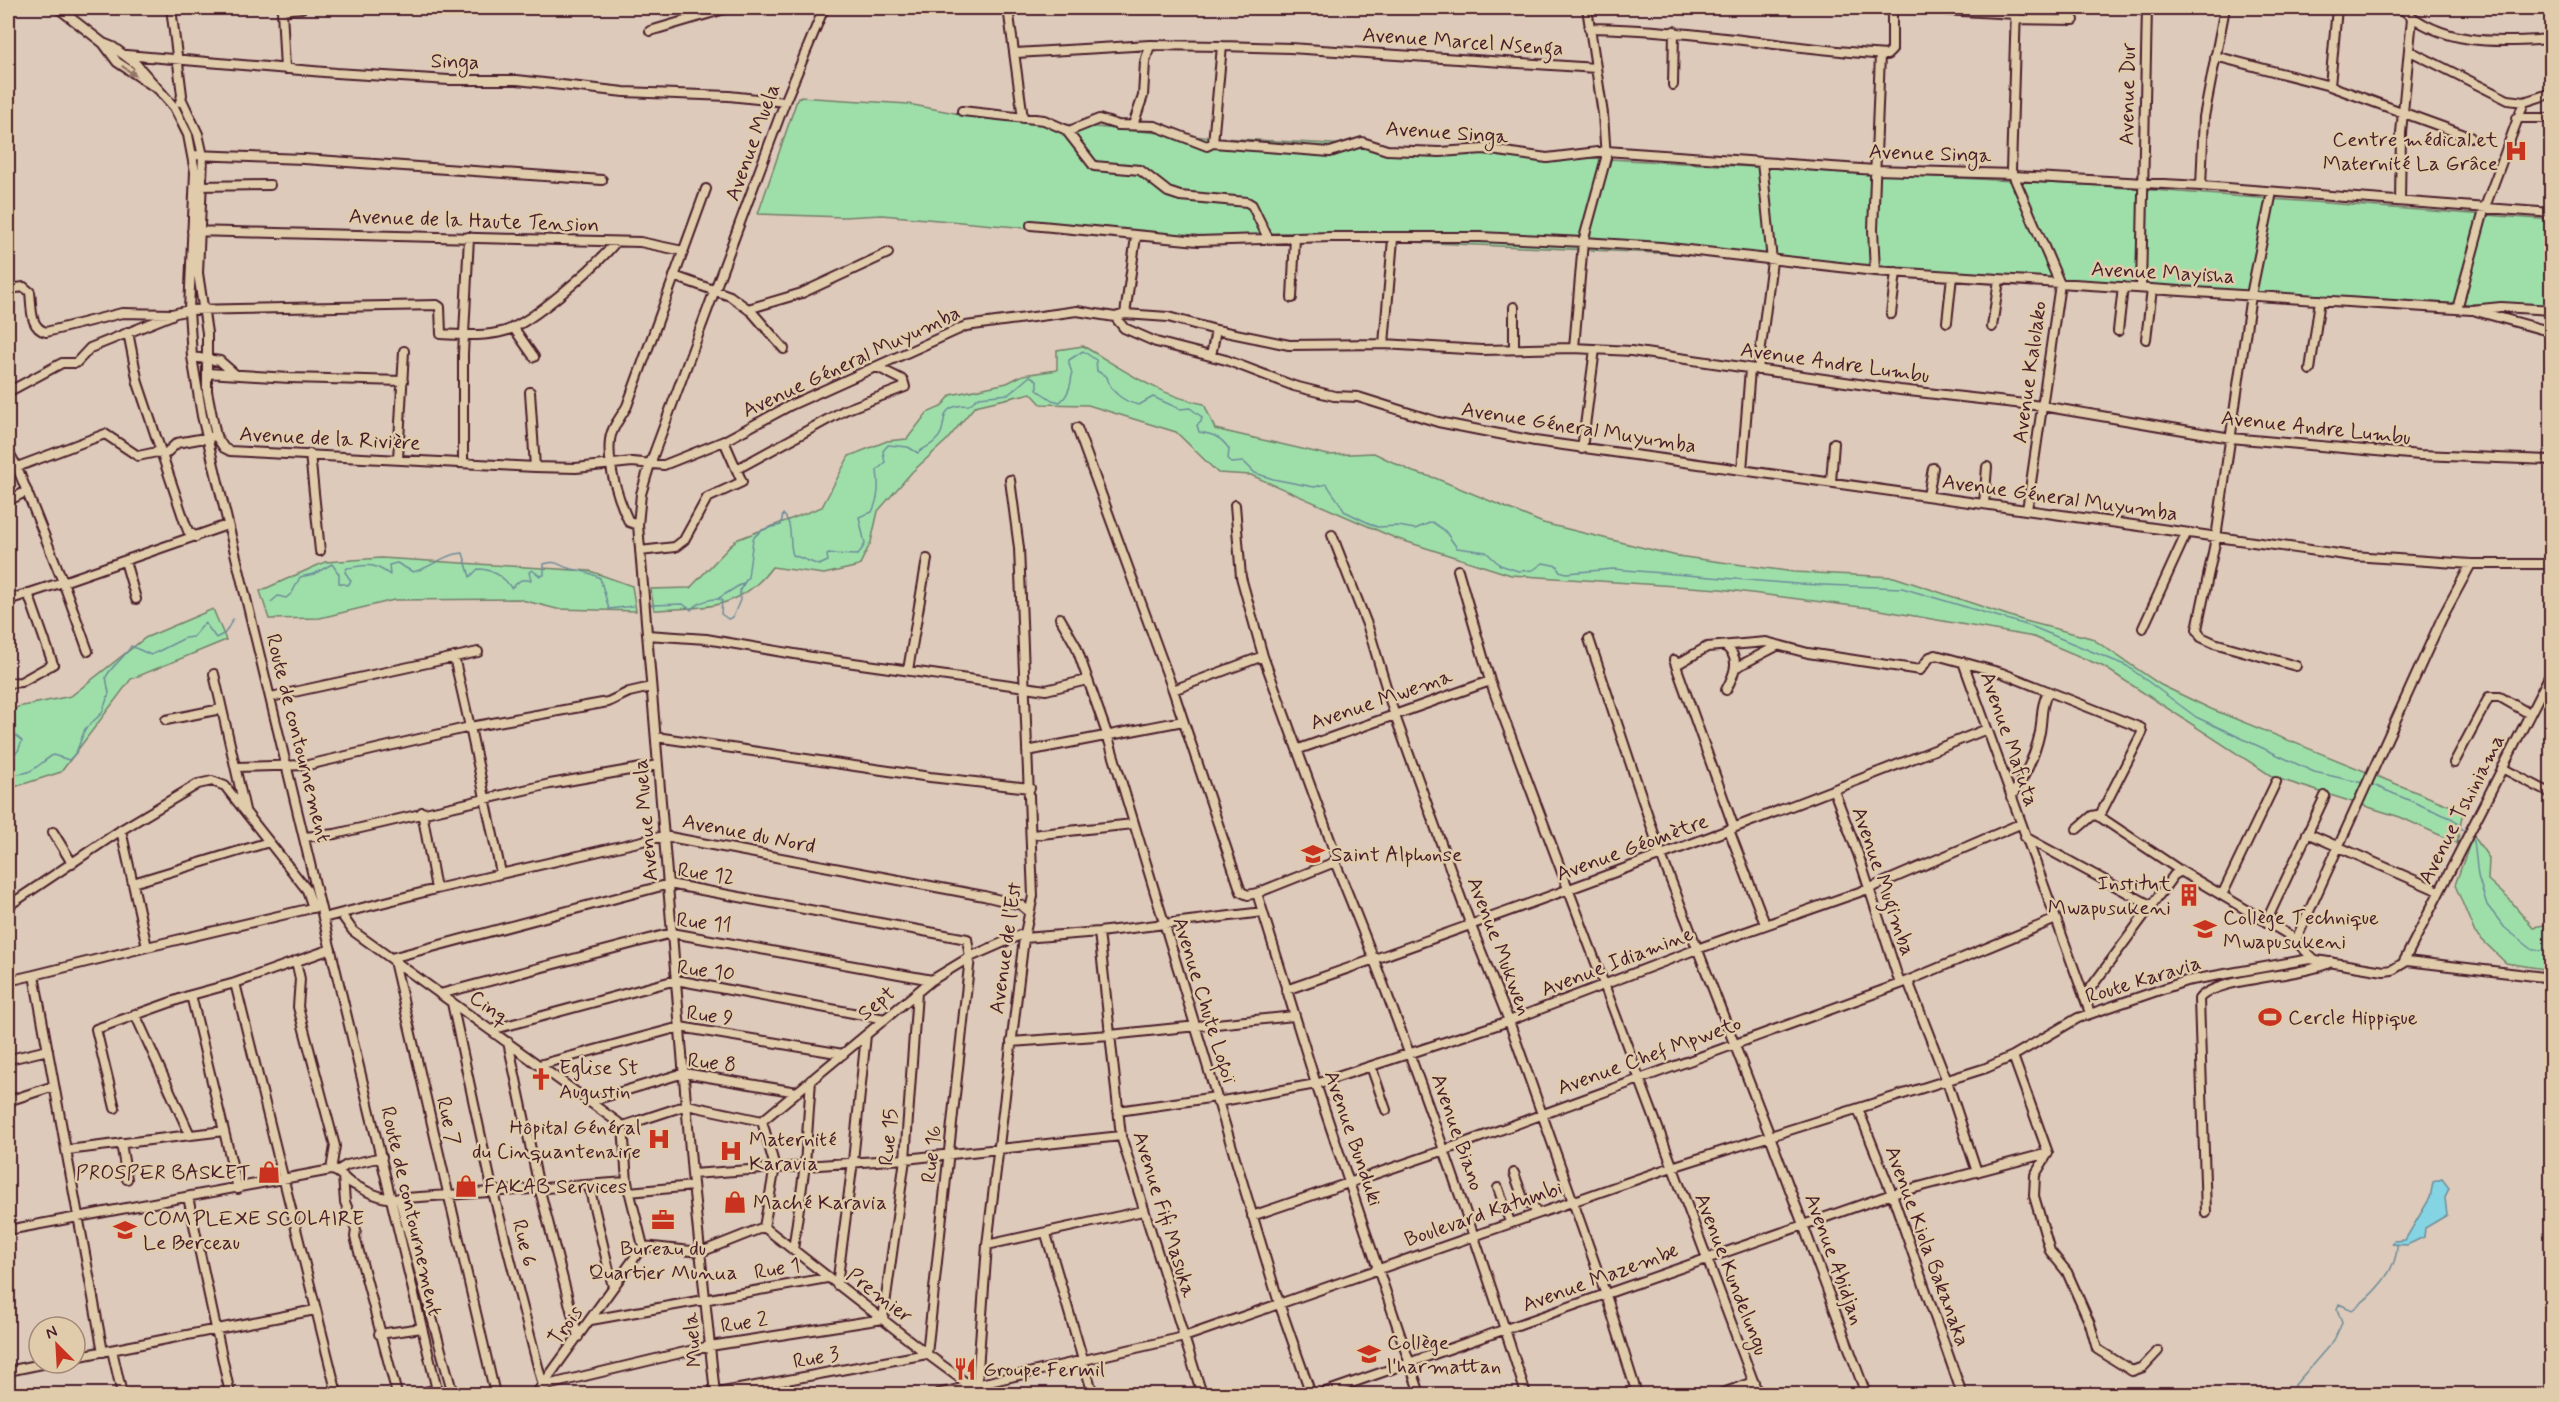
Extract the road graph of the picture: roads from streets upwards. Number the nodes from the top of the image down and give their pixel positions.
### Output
1 (58, 8) edge
2 (171, 8) edge
3 (302, 8) edge
4 (728, 8) edge
5 (824, 8) edge
6 (1008, 8) edge
7 (1587, 8) edge
8 (1892, 8) edge
9 (1907, 8) edge
10 (2147, 8) edge
11 (2225, 8) edge
12 (2337, 8) edge
13 (2401, 8) edge
14 (282, 9) edge
15 (2016, 13) edge
16 (2412, 18) junction
17 (2074, 20) dead end
18 (1589, 28) junction
19 (650, 31) dead end
20 (1674, 32) junction
21 (2552, 39) edge
22 (103, 44) junction
23 (1150, 45) junction
24 (1222, 46) junction
25 (2410, 51) junction
26 (1016, 53) junction
27 (124, 54) junction
28 (1880, 55) junction
29 (2215, 56) junction
30 (176, 61) junction
31 (1596, 68) junction
32 (285, 69) junction
33 (1673, 85) dead end
34 (2330, 86) junction
35 (161, 91) junction
36 (2552, 93) edge
37 (182, 100) junction
38 (785, 102) junction
39 (2524, 102) junction
40 (174, 107) junction
41 (962, 111) dead end
42 (2404, 114) junction
43 (1023, 118) junction
44 (2516, 118) junction
45 (2552, 118) edge
46 (1133, 125) junction
47 (1066, 130) junction
48 (2470, 137) dead end
49 (1213, 143) junction
50 (1606, 151) junction
51 (194, 155) junction
52 (203, 156) junction
53 (1762, 162) junction
54 (1875, 170) junction
55 (2013, 175) junction
56 (602, 180) dead end
57 (2143, 182) junction
58 (270, 184) dead end
59 (194, 186) junction
60 (204, 186) junction
61 (2201, 186) junction
62 (706, 189) dead end
63 (2272, 192) junction
64 (2400, 201) junction
65 (2485, 207) junction
66 (2552, 213) edge
67 (1031, 225) dead end
68 (192, 231) junction
69 (201, 231) junction
70 (469, 237) junction
71 (1136, 237) junction
72 (1295, 237) junction
73 (1268, 238) junction
74 (1393, 239) junction
75 (616, 242) junction
76 (1583, 242) junction
77 (683, 251) junction
78 (888, 253) dead end
79 (1772, 261) junction
80 (1875, 271) junction
81 (1896, 273) junction
82 (674, 276) junction
83 (1952, 276) junction
84 (1999, 279) junction
85 (2060, 284) junction
86 (2123, 287) junction
87 (2141, 288) junction
88 (716, 289) junction
89 (2152, 289) junction
90 (8, 290) edge
91 (2251, 295) junction
92 (1292, 298) dead end
93 (2320, 300) junction
94 (1514, 307) dead end
95 (748, 309) junction
96 (2457, 309) junction
97 (189, 310) junction
98 (203, 310) junction
99 (2471, 310) junction
100 (2552, 310) edge
101 (1125, 314) junction
102 (1891, 314) dead end
103 (172, 315) junction
104 (1115, 317) junction
105 (1947, 322) dead end
106 (513, 327) junction
107 (1992, 327) dead end
108 (1216, 330) junction
109 (2118, 331) dead end
110 (128, 332) junction
111 (2552, 332) edge
112 (464, 335) junction
113 (2146, 339) dead end
114 (1384, 344) junction
115 (1574, 348) junction
116 (784, 349) dead end
117 (1514, 349) junction
118 (1595, 349) junction
119 (404, 351) dead end
120 (1211, 356) junction
121 (192, 357) junction
122 (534, 357) dead end
123 (208, 358) junction
124 (878, 367) junction
125 (1754, 369) junction
126 (2310, 370) dead end
127 (207, 373) junction
128 (236, 375) junction
129 (403, 381) junction
130 (8, 392) edge
131 (530, 392) dead end
132 (2042, 406) junction
133 (1077, 428) dead end
134 (216, 436) junction
135 (207, 437) junction
136 (2231, 438) junction
137 (724, 441) junction
138 (1834, 443) dead end
139 (1581, 448) junction
140 (8, 451) edge
141 (310, 454) junction
142 (164, 455) junction
143 (398, 459) junction
144 (2552, 460) edge
145 (464, 462) junction
146 (650, 464) junction
147 (612, 465) junction
148 (16, 467) junction
149 (535, 467) junction
150 (1987, 467) dead end
151 (1933, 468) dead end
152 (737, 469) junction
153 (1742, 470) junction
154 (1010, 480) dead end
155 (1831, 482) junction
156 (27, 491) junction
157 (1928, 496) junction
158 (8, 501) edge
159 (1984, 504) junction
160 (1235, 505) dead end
161 (2027, 510) junction
162 (227, 525) junction
163 (638, 525) junction
164 (2186, 534) junction
165 (1332, 535) dead end
166 (196, 537) junction
167 (2216, 538) junction
168 (320, 551) dead end
169 (640, 552) junction
170 (927, 559) dead end
171 (125, 561) junction
172 (2471, 564) junction
173 (2552, 564) edge
174 (1458, 570) dead end
175 (63, 582) junction
176 (28, 593) junction
177 (136, 599) dead end
178 (8, 600) edge
179 (1060, 618) dead end
180 (2143, 628) dead end
181 (647, 635) junction
182 (1589, 639) dead end
183 (1777, 645) junction
184 (1724, 646) junction
185 (88, 651) dead end
186 (478, 652) dead end
187 (1263, 656) junction
188 (454, 657) junction
189 (1963, 662) junction
190 (2296, 666) dead end
191 (1735, 668) junction
192 (908, 670) junction
193 (2552, 671) edge
194 (214, 674) dead end
195 (1087, 680) junction
196 (1490, 681) junction
197 (1026, 686) junction
198 (8, 687) edge
199 (651, 687) junction
200 (1173, 690) junction
201 (1725, 690) dead end
202 (2048, 691) junction
203 (271, 697) junction
204 (221, 708) junction
205 (1394, 713) junction
206 (2530, 714) junction
207 (166, 720) dead end
208 (1183, 721) junction
209 (470, 727) junction
210 (1988, 729) junction
211 (1107, 734) junction
212 (656, 737) junction
213 (1299, 749) junction
214 (1027, 752) junction
215 (2454, 764) dead end
216 (658, 765) junction
217 (287, 766) junction
218 (237, 767) junction
219 (2502, 768) junction
220 (2276, 782) dead end
221 (1030, 788) junction
222 (1834, 791) junction
223 (2552, 794) edge
224 (2325, 796) dead end
225 (2011, 797) junction
226 (485, 798) junction
227 (246, 811) junction
228 (422, 812) junction
229 (2099, 817) junction
230 (1133, 824) junction
231 (2020, 824) junction
232 (1732, 829) junction
233 (2077, 829) dead end
234 (121, 830) junction
235 (53, 832) dead end
236 (2307, 833) junction
237 (1032, 835) junction
238 (664, 836) junction
239 (304, 837) junction
240 (2025, 837) junction
241 (269, 842) junction
242 (2340, 848) junction
243 (1661, 855) junction
244 (1335, 862) junction
245 (72, 863) junction
246 (2181, 871) junction
247 (501, 873) junction
248 (133, 883) junction
249 (669, 884) junction
250 (436, 889) junction
251 (1868, 889) junction
252 (1567, 890) junction
253 (2439, 891) junction
254 (1257, 892) junction
255 (2222, 896) junction
256 (8, 906) edge
257 (2152, 906) junction
258 (316, 907) junction
259 (1028, 911) junction
260 (1263, 912) junction
261 (341, 914) junction
262 (323, 918) junction
263 (2056, 919) junction
264 (2266, 922) junction
265 (1164, 924) junction
266 (1765, 924) junction
267 (1471, 926) junction
268 (1099, 932) junction
269 (672, 933) junction
270 (1024, 936) junction
271 (2296, 940) junction
272 (147, 947) junction
273 (330, 949) junction
274 (1697, 949) junction
275 (2408, 952) junction
276 (970, 957) junction
277 (1375, 959) junction
278 (2314, 959) junction
279 (392, 960) junction
280 (296, 961) junction
281 (2331, 962) junction
282 (2415, 962) junction
283 (2403, 963) junction
284 (34, 975) junction
285 (2552, 978) edge
286 (676, 980) junction
287 (932, 980) junction
288 (8, 981) edge
289 (1904, 982) junction
290 (235, 983) junction
291 (1603, 985) junction
292 (1286, 990) junction
293 (917, 993) junction
294 (440, 994) junction
295 (191, 995) junction
296 (2084, 997) junction
297 (452, 1004) junction
298 (2090, 1013) junction
299 (135, 1014) junction
300 (1294, 1016) junction
301 (885, 1019) junction
302 (1509, 1021) junction
303 (680, 1027) junction
304 (1194, 1027) junction
305 (491, 1030) junction
306 (866, 1035) junction
307 (1110, 1035) junction
308 (508, 1042) junction
309 (1011, 1042) junction
310 (1732, 1043) junction
311 (2034, 1044) joint
312 (48, 1050) junction
313 (1411, 1053) junction
314 (843, 1054) junction
315 (2013, 1056) junction
316 (14, 1058) dead end
317 (539, 1065) junction
318 (1371, 1066) junction
319 (684, 1073) junction
320 (1637, 1079) junction
321 (811, 1080) junction
322 (1947, 1081) junction
323 (1316, 1084) junction
324 (54, 1086) junction
325 (797, 1092) junction
326 (1216, 1100) junction
327 (8, 1101) edge
328 (591, 1101) junction
329 (687, 1105) junction
330 (115, 1108) dead end
331 (1858, 1109) junction
332 (1386, 1110) dead end
333 (1118, 1111) junction
334 (1542, 1114) junction
335 (762, 1121) junction
336 (623, 1126) junction
337 (224, 1131) junction
338 (190, 1135) junction
339 (1120, 1136) junction
340 (1770, 1136) junction
341 (121, 1143) junction
342 (1000, 1149) junction
343 (67, 1150) junction
344 (1445, 1150) junction
345 (950, 1153) junction
346 (2048, 1153) junction
347 (382, 1157) junction
348 (905, 1159) junction
349 (853, 1161) junction
350 (805, 1166) junction
351 (775, 1167) junction
352 (1672, 1167) junction
353 (337, 1172) junction
354 (1977, 1172) junction
355 (1514, 1173) dead end
356 (692, 1174) junction
357 (127, 1179) dead end
358 (284, 1180) junction
359 (627, 1182) junction
360 (1349, 1183) junction
361 (589, 1186) junction
362 (693, 1186) junction
363 (539, 1187) junction
364 (1498, 1188) dead end
365 (238, 1189) junction
366 (493, 1192) junction
367 (629, 1192) junction
368 (1892, 1194) junction
369 (448, 1195) junction
370 (188, 1197) junction
371 (395, 1198) junction
372 (1571, 1202) junction
373 (1143, 1211) junction
374 (1536, 1213) junction
375 (2206, 1213) dead end
376 (1252, 1216) junction
377 (77, 1218) junction
378 (1510, 1222) junction
379 (1802, 1224) junction
380 (764, 1227) junction
381 (8, 1230) edge
382 (1046, 1234) junction
383 (1475, 1234) junction
384 (987, 1245) junction
385 (643, 1246) junction
386 (793, 1250) junction
387 (701, 1252) junction
388 (1707, 1258) junction
389 (1378, 1268) junction
390 (827, 1278) junction
391 (837, 1285) junction
392 (613, 1287) junction
393 (1606, 1295) junction
394 (706, 1298) junction
395 (1279, 1303) junction
396 (315, 1310) junction
397 (883, 1319) junction
398 (591, 1320) junction
399 (422, 1328) junction
400 (214, 1329) junction
401 (1505, 1330) junction
402 (379, 1334) junction
403 (578, 1336) junction
404 (1184, 1337) junction
405 (439, 1341) junction
406 (426, 1343) junction
407 (710, 1346) junction
408 (112, 1350) junction
409 (2158, 1351) dead end
410 (103, 1352) junction
411 (927, 1354) junction
412 (87, 1355) edge
413 (1082, 1362) junction
414 (1409, 1362) junction
415 (27, 1367) edge
416 (8, 1371) edge
417 (8, 1379) edge
418 (1754, 1382) junction
419 (977, 1384) junction
420 (543, 1386) junction
421 (437, 1392) edge
422 (714, 1394) edge
423 (11, 1395) edge
424 (122, 1395) edge
425 (230, 1395) edge
426 (337, 1395) edge
427 (397, 1395) edge
428 (418, 1395) edge
429 (453, 1395) edge
430 (495, 1395) edge
431 (536, 1395) edge
432 (937, 1395) edge
433 (984, 1395) edge
434 (1093, 1395) edge
435 (1202, 1395) edge
436 (1311, 1395) edge
437 (1320, 1395) edge
438 (1420, 1395) edge
439 (1526, 1395) edge
440 (1637, 1395) edge
441 (1720, 1395) edge
442 (1758, 1395) edge
443 (1866, 1395) edge
444 (1962, 1395) edge

1 - 22 street, Route de contournement
2 - 30 street
3 - 14 street
4 - 19 street
5 - 38 street, Avenue Muela
6 - 26 street
7 - 18 street
8 - 28 street
9 - 15 street
10 - 57 street, Avenue Dur
11 - 29 street
12 - 34 street
13 - 16 street
14 - 32 street
15 - 17 street
15 - 55 street
16 - 21 street
16 - 25 street
18 - 20 street
18 - 31 street
20 - 28 street
20 - 33 street
22 - 27 street, Route de contournement
22 -> 35 street, Route de contournement
23 - 24 street, Avenue Marcel Nsenga
23 - 26 street, Avenue Marcel Nsenga
23 - 46 street
24 - 31 street, Avenue Marcel Nsenga
24 - 49 street
25 - 39 street
25 - 42 street
26 - 43 street
27 - 30 street, Singa
27 - 35 street, Route de contournement
28 - 54 street
29 - 34 street
29 - 61 street
30 - 32 street, Singa
30 - 37 street
31 - 50 street
32 - 38 street, Singa
34 - 42 street
35 - 40 street, Route de contournement
36 - 39 street
37 - 40 street
37 - 52 street
38 - 88 street, Avenue Muela
39 - 44 street
40 - 51 street, Route de contournement
41 - 43 street
42 - 48 street
42 - 64 street
43 - 47 street
44 - 45 street
44 - 65 street
46 - 47 street, Avenue Singa
46 - 49 street, Avenue Singa
47 - 73 street
49 - 50 street, Avenue Singa
50 - 53 street, Avenue Singa
50 - 76 street
51 - 52 street
51 - 59 street, Route de contournement
52 - 56 street
52 - 60 street
53 - 54 street, Avenue Singa
53 - 79 street
54 - 55 street, Avenue Singa
54 - 80 street
55 - 57 street, Avenue Singa
55 - 85 street, Avenue Kalolako
57 - 61 street, Avenue Singa
57 - 87 street, Avenue Dur
58 - 60 street
59 - 60 street
59 - 68 street, Route de contournement
60 - 69 street
61 - 63 street, Avenue Singa
62 - 77 street
63 - 64 street, Avenue Singa
63 - 91 street
64 - 65 street, Avenue Singa
65 - 66 street, Avenue Singa
65 - 96 street
67 - 71 street, Avenue Mayisha
68 - 69 street, Avenue de la Haute Tension
68 - 97 street, Route de contournement
69 - 70 street, Avenue de la Haute Tension
69 - 98 street
70 - 75 street, Avenue de la Haute Tension
70 - 112 street
71 - 73 street, Avenue Mayisha
71 - 101 street
72 - 73 street, Avenue Mayisha
72 - 74 street, Avenue Mayisha
72 - 92 street
74 - 76 street, Avenue Mayisha
74 - 114 street
75 - 77 street, Avenue de la Haute Tension
75 - 106 street
76 - 79 street, Avenue Mayisha
76 - 115 street
77 - 82 street
78 - 95 street
79 - 80 street, Avenue Mayisha
79 - 125 street
80 - 81 street, Avenue Mayisha
81 - 83 street, Avenue Mayisha
81 - 102 street
82 - 88 street
82 - 147 street
83 - 84 street, Avenue Mayisha
83 - 105 street
84 - 85 street, Avenue Mayisha
84 - 107 street
85 - 86 street, Avenue Mayisha
85 - 132 street, Avenue Kalolako
86 - 87 street, Avenue Mayisha
86 - 109 street
87 - 89 street, Avenue Mayisha
88 - 95 street
88 - 146 street, Avenue Muela
89 - 91 street, Avenue Mayisha
89 - 113 street
90 - 103 street
91 - 93 street, Avenue Mayisha
91 - 136 street
93 - 96 street, Avenue Mayisha
93 - 126 street
94 - 117 street
95 - 116 street
96 - 99 street, Avenue Mayisha
97 - 98 street
97 - 103 street
97 - 121 street, Route de contournement
98 - 112 street
98 - 123 street
99 - 100 street, Avenue Mayisha
99 - 111 street
101 - 104 street, Avenue Andre Lumbu
101 - 108 street, Avenue Andre Lumbu
103 - 110 street
104 - 120 street, Avenue Géneral Muyumba
104 - 124 street, Avenue Géneral Muyumba
106 - 112 street
106 - 122 street
108 - 114 street, Avenue Andre Lumbu
108 - 120 street
110 - 130 street
110 - 142 street
112 - 145 street
114 - 117 street, Avenue Andre Lumbu
115 - 117 street, Avenue Andre Lumbu
115 - 118 street, Avenue Andre Lumbu
118 - 125 street, Avenue Andre Lumbu
118 - 139 street
119 - 129 street
120 - 139 street, Avenue Géneral Muyumba
121 - 123 street
121 - 135 street, Route de contournement
123 - 127 street
123 - 128 street
124 - 137 street, Avenue Géneral Muyumba
124 - 152 street
125 - 132 street, Avenue Andre Lumbu
125 - 153 street
127 - 128 street
127 - 134 street
128 - 129 street
129 - 143 street
131 - 149 street
132 - 136 street, Avenue Andre Lumbu
132 - 161 street, Avenue Kalolako
133 - 200 street
134 - 135 street, Avenue de la Rivière
134 - 141 street, Avenue de la Rivière
135 - 142 street, Avenue de la Rivière
135 - 162 street, Route de contournement
136 - 144 street, Avenue Andre Lumbu
136 - 167 street
137 - 146 street, Avenue Géneral Muyumba
137 - 152 street
138 - 155 street
139 - 153 street, Avenue Géneral Muyumba
140 - 148 street
141 - 143 street, Avenue de la Rivière
141 - 168 street
142 - 148 street
142 - 166 street
143 - 145 street, Avenue de la Rivière
145 - 149 street, Avenue de la Rivière
146 - 147 street, Avenue de la Rivière
146 - 163 street, Avenue Muela
147 - 149 street, Avenue de la Rivière
147 - 163 street
148 - 156 street
150 - 159 street
151 - 157 street
152 - 169 street
153 - 155 street, Avenue Géneral Muyumba
154 - 197 street, Avenue de l'Est
155 - 157 street, Avenue Géneral Muyumba
156 - 158 street
156 - 175 street
157 - 159 street, Avenue Géneral Muyumba
159 - 161 street, Avenue Géneral Muyumba
160 - 187 street
161 - 164 street, Avenue Géneral Muyumba
162 - 166 street
162 - 203 street, Route de contournement
163 - 169 street, Avenue Muela
164 - 167 street, Avenue Géneral Muyumba
164 - 180 street
165 - 205 street, Avenue Mukwen
166 - 171 street
167 - 172 street, Avenue Géneral Muyumba
167 - 190 street
169 - 181 street, Avenue Muela
170 - 192 street
171 - 175 street
171 - 177 street
172 - 173 street, Avenue Géneral Muyumba
172 - 242 street
174 - 196 street
175 - 176 street
175 - 185 street
176 - 178 street
176 - 198 street
179 - 195 street, Avenue Chute Lofoï
181 - 192 street
181 - 199 street, Avenue Muela
182 - 243 street, Avenue Abidjan
183 - 184 street, Avenue Mafuta
183 - 189 street, Avenue Mafuta
183 - 191 street
184 - 191 street
184 - 232 street, Avenue Mafuta
186 - 188 street
187 - 200 street
187 - 213 street
188 - 203 street
188 - 209 street
189 - 202 street
189 - 210 street, Avenue Mafuta
191 - 201 street
192 - 197 street
193 - 206 street, Avenue Tshiniama
194 - 204 street
195 - 197 street
195 - 211 street, Avenue Chute Lofoï
196 - 205 street, Avenue Mwema
196 - 252 street
197 - 214 street, Avenue de l'Est
199 - 209 street
199 - 212 street, Avenue Muela
200 - 208 street
202 - 225 street
202 - 229 street
203 - 217 street, Route de contournement
204 - 207 street
204 - 218 street
205 - 213 street, Avenue Mwema
205 - 267 street, Avenue Mukwen
206 - 215 street
206 - 219 street, Avenue Tshiniama
208 - 211 street
208 - 254 street
209 - 217 street
209 - 226 street
210 - 222 street, Avenue Géomètre
210 - 225 street, Avenue Mafuta
211 - 214 street
211 - 230 street, Avenue Chute Lofoï
212 - 216 street, Avenue Muela
212 - 221 street
213 - 244 street, Avenue Mwema
214 - 221 street, Avenue de l'Est
216 - 226 street
216 - 238 street, Avenue Muela
217 - 218 street
217 - 239 street, Route de contournement
218 - 227 street
219 - 223 street
219 - 253 street, Avenue Tshiniama
220 - 255 street
221 - 237 street, Avenue de l'Est
222 - 232 street, Avenue Géomètre
222 - 251 street, Avenue Mugimba
224 - 236 street
225 - 231 street, Avenue Mafuta
226 - 228 street
226 - 247 street
227 - 234 street
227 - 241 street
228 - 239 street
228 - 250 street
229 - 233 street
229 - 246 street
230 - 237 street
230 - 265 street, Avenue Chute Lofoï
231 - 240 street, Avenue Mafuta
231 - 251 street, Avenue Idiamine
232 - 243 street, Avenue Géomètre
232 - 266 street
234 - 245 street
234 - 248 street
235 - 245 street
236 - 242 street
236 - 264 street
237 - 259 street, Avenue de l'Est
238 - 247 street, Avenue du Nord
238 - 249 street, Avenue Muela
238 - 259 street, Avenue du Nord
239 - 258 street, Route de contournement
240 - 257 street
240 - 263 street, Avenue Mafuta
241 - 248 street
241 - 258 street
242 - 253 street
242 - 271 street
243 - 252 street, Avenue Géomètre
243 - 274 street, Avenue Abidjan
244 - 254 street
244 - 277 street, Avenue Mwema
245 - 256 street
246 - 255 street
246 - 257 street
247 - 250 street, Avenue du Nord
248 - 272 street
249 - 269 street, Avenue Muela
249 - 276 street, Rue 12
249 - 279 street, Rue 12
250 - 261 street, Avenue du Nord
251 - 266 street, Avenue Idiamine
251 - 289 street, Avenue Mugimba
252 - 267 street, Avenue Géomètre
252 - 291 street
253 - 275 street, Avenue Tshiniama
254 - 260 street, Avenue Bunduki
255 - 264 street
257 - 296 street
258 - 262 street, Route de contournement
258 - 272 street
259 - 270 street, Avenue de l'Est
260 - 265 street, Sept
260 - 292 street, Avenue Bunduki
261 - 262 street, Avenue du Nord
261 - 279 street, Cinq
262 - 273 street, Route de contournement
263 - 289 street, Avenue Chef Mpweto
263 - 296 street, Avenue Mafuta
264 - 271 street
265 - 268 street, Sept
265 - 304 street, Avenue Chute Lofoï
266 - 274 street, Avenue Idiamine
267 - 277 street, Avenue Géomètre
267 - 302 street, Avenue Mukwen
268 - 270 street, Sept
268 - 307 street, Avenue Fifi Masuka
269 - 286 street, Avenue Muela
269 - 287 street, Rue 11
269 - 294 street, Rue 11
270 - 276 street, Sept
270 - 309 street, Avenue de l'Est
271 - 278 street
272 - 284 street
273 - 280 street
273 - 347 street, Route de contournement
274 - 291 street, Avenue Idiamine
274 - 310 street, Avenue Abidjan
275 - 282 street
275 - 283 street, Avenue Tshiniama
276 - 287 street, Sept
276 - 345 street, Rue 16
277 - 292 street, Avenue Géomètre
277 - 313 street, Avenue Biano
278 - 281 street, Route Karavia
278 - 298 street, Route Karavia
279 - 294 street, Cinq
279 - 369 street, Rue 7
280 - 290 street
280 - 353 street
281 - 283 street, Route Karavia
281 - 375 street
282 - 283 street, Route Karavia
282 - 285 street, Route Karavia
284 - 288 street
284 - 312 street
286 - 301 street, Rue 10
286 - 303 street, Avenue Muela
286 - 305 street, Rue 10
287 - 293 street, Sept
289 - 310 street, Avenue Chef Mpweto
289 - 322 street, Avenue Mugimba
290 - 295 street
290 - 358 street
291 - 302 street, Avenue Idiamine
291 - 320 street
292 - 300 street, Avenue Bunduki
293 - 301 street, Sept
293 - 348 street, Rue 15
294 - 297 street, Cinq
295 - 299 street
295 - 337 street
296 - 298 street, Avenue Mafuta
297 - 305 street, Cinq
297 - 366 street, Rue 6
298 - 311 street, Route Karavia
299 - 330 street
299 - 338 street
300 - 304 street
300 - 323 street, Avenue Bunduki
301 - 306 street, Sept
302 - 313 street, Avenue Idiamine
302 - 334 street, Avenue Mukwen
303 - 314 street, Rue 9
303 - 317 street, Rue 9
303 - 319 street, Avenue Muela
304 - 307 street
304 - 326 street, Avenue Chute Lofoï
305 - 308 street, Cinq
306 - 314 street, Sept
306 - 349 street
307 - 309 street
307 - 333 street, Avenue Fifi Masuka
308 - 317 street, Cinq
308 - 363 street
309 - 342 street, Avenue de l'Est
310 - 320 street, Avenue Chef Mpweto
310 - 340 street, Avenue Abidjan
311 - 315 street, Boulevard Katumbi
312 - 316 street
312 - 324 street
313 - 318 street, Avenue Idiamine
313 - 344 street, Avenue Biano
314 - 321 street, Sept
315 - 322 street, Boulevard Katumbi
315 - 346 street
317 - 328 street, Cinq
318 - 323 street, Avenue Idiamine
318 - 332 street
319 - 325 street, Rue 8
319 - 328 street, Rue 8
319 - 329 street, Avenue Muela
320 - 334 street, Avenue Chef Mpweto
320 - 352 street
321 - 325 street, Sept
321 - 350 street
322 - 331 street, Boulevard Katumbi
322 - 354 street, Avenue Mugimba
323 - 326 street, Avenue Idiamine
323 - 360 street, Avenue Bunduki
324 - 327 street
324 - 343 street
325 - 335 street, Sept
326 - 333 street, Avenue Idiamine
326 - 376 street, Avenue Chute Lofoï
328 - 336 street, Cinq
329 - 335 street
329 - 336 street
329 - 356 street, Avenue Muela
331 - 340 street, Boulevard Katumbi
331 - 368 street, Avenue Kiola Bakanaka
333 - 339 street, Avenue Fifi Masuka
334 - 344 street, Avenue Chef Mpweto
334 - 372 street, Avenue Mukwen
335 - 351 street
336 - 359 street
337 - 338 street
337 - 365 street
338 - 341 street
339 - 342 street
339 - 373 street, Avenue Fifi Masuka
340 - 352 street, Boulevard Katumbi
340 - 379 street, Avenue Abidjan
341 - 343 street
341 - 357 street
342 - 345 street
342 - 384 street, Avenue de l'Est
343 - 377 street
344 - 360 street, Avenue Chef Mpweto
344 - 383 street, Avenue Biano
345 - 348 street
345 - 411 street, Rue 16
346 - 354 street, Avenue Mazembe
346 - 409 street
347 - 353 street
347 - 371 street, Route de contournement
348 - 349 street
348 - 397 street, Rue 15
349 - 350 street
349 - 391 street
350 - 351 street
350 - 386 street
351 - 356 street
351 - 380 street
352 - 372 street, Boulevard Katumbi
352 - 388 street, Avenue Kundelungu
353 - 358 street
353 - 371 street
353 - 402 street
354 - 368 street, Avenue Mazembe
355 - 374 street
356 - 362 street, Muela
358 - 365 street
358 - 396 street
359 - 361 street
359 - 367 street
360 - 376 street, Avenue Chef Mpweto
360 - 389 street, Avenue Bunduki
361 - 363 street
361 - 392 street
362 - 367 street
362 - 387 street, Muela
363 - 366 street
363 - 403 street
364 - 378 street
365 - 370 street
366 - 369 street
366 - 420 street, Rue 6
367 - 385 street
368 - 379 street, Avenue Mazembe
368 - 444 street, Avenue Kiola Bakanaka
369 - 371 street
369 - 430 street, Rue 7
370 - 377 street
370 - 400 street
371 - 399 street, Route de contournement
371 - 405 street
372 - 374 street, Boulevard Katumbi
372 - 393 street, Avenue Mukwen
373 - 382 street
373 - 404 street, Avenue Fifi Masuka
374 - 378 street, Boulevard Katumbi
376 - 395 street, Avenue Chute Lofoï
377 - 381 street
377 - 410 street
378 - 383 street, Boulevard Katumbi
379 - 388 street, Avenue Mazembe
379 - 443 street, Avenue Abidjan
380 - 386 street, Premier
380 - 387 street
382 - 384 street
382 - 413 street
383 - 389 street, Boulevard Katumbi
383 - 401 street, Avenue Biano
384 - 419 street, Avenue de l'Est
385 - 387 street
385 - 392 street, Trois
386 - 390 street, Premier
387 - 394 street, Muela
388 - 393 street, Avenue Mazembe
388 - 418 street, Avenue Kundelungu
389 - 395 street, Boulevard Katumbi
389 - 414 street, Avenue Bunduki
390 - 391 street, Premier
390 - 394 street, Rue 1
391 - 397 street, Premier
392 - 398 street, Trois
393 - 401 street, Avenue Mazembe
393 - 440 street, Avenue Mukwen
394 - 398 street, Rue 1
394 - 407 street, Muela
395 - 404 street, Boulevard Katumbi
395 - 436 street, Avenue Chute Lofoï
396 - 400 street
396 - 426 street
397 - 407 street, Rue 2
397 - 411 street, Premier
398 - 403 street, Trois
399 - 402 street
399 - 406 street, Route de contournement
400 - 408 street
400 - 425 street
401 - 414 street, Avenue Mazembe
401 - 439 street, Avenue Biano
402 - 427 street
403 - 420 street, Trois
404 - 413 street, Boulevard Katumbi
404 - 435 street, Avenue Fifi Masuka
405 - 406 street
405 - 429 street
406 - 421 street, Route de contournement
407 - 420 street, Rue 2
407 - 422 street, Muela
408 - 410 street
408 - 424 street
410 - 412 street
411 - 419 street, Premier
411 - 422 street, Rue 3
413 - 419 street, Boulevard Katumbi
413 - 434 street
414 - 437 street, Avenue Mazembe
414 - 438 street, Avenue Bunduki
415 - 416 street
417 - 423 street
418 - 441 street
418 - 442 street, Avenue Kundelungu
419 - 432 street, Boulevard Katumbi
419 - 433 street
420 - 431 street, Trois
421 - 428 street

